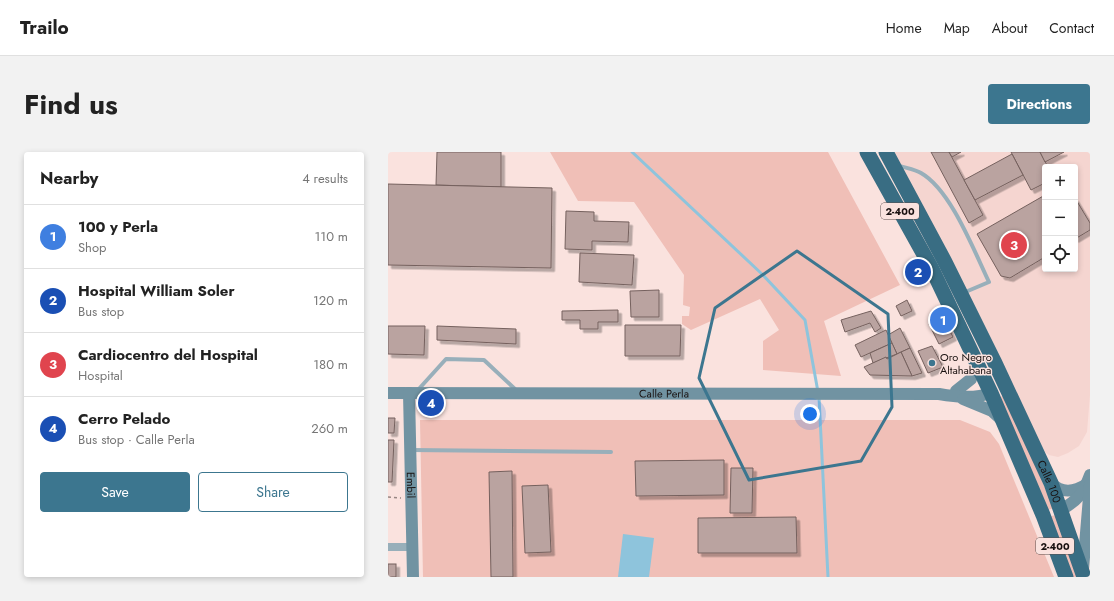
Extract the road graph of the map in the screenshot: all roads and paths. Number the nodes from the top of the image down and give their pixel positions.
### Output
1 (867, 152) edge
2 (889, 158) edge
3 (961, 294) junction
4 (976, 362) junction
5 (1007, 390) junction
6 (388, 393) edge
7 (412, 393) junction
8 (991, 393) junction
9 (519, 394) junction
10 (955, 394) junction
11 (1004, 421) junction
12 (409, 450) junction
13 (611, 452) dead end
14 (1089, 482) edge
15 (1051, 483) junction
16 (388, 497) edge
17 (410, 498) junction
18 (1089, 502) edge
19 (1061, 510) junction
20 (1043, 515) junction
21 (388, 546) edge
22 (412, 547) junction
23 (1083, 574) edge
24 (413, 577) edge
25 (1066, 577) edge

1 - 4 highway, 2-400
2 - 3 highway, 2-400
2 - 3 lane
3 - 5 highway, 2-400
4 - 8 highway, 2-400
4 - 10 main road
5 - 8 highway
5 - 15 highway, Calle 100 / 2-400
6 - 7 main road, Calle Perla
7 - 9 main road, Calle Perla
7 - 9 lane
7 - 12 main road, Embil
8 - 10 main road, Calle Perla
8 - 11 highway, Calle 100 / 2-400
9 - 10 main road, Calle Perla
10 - 11 main road
11 - 20 highway, Calle 100 / 2-400
12 - 13 lane
12 - 17 main road, Embil
14 - 15 main road
14 - 18 main road
14 - 19 main road
15 - 19 highway, Calle 100 / 2-400
16 - 17 path
17 - 22 main road, Embil
18 - 19 main road
18 - 23 main road
19 - 20 highway
19 - 23 highway, Calle 100 / 2-400
20 - 25 highway, Calle 100 / 2-400
21 - 22 street
22 - 24 main road, Embil

